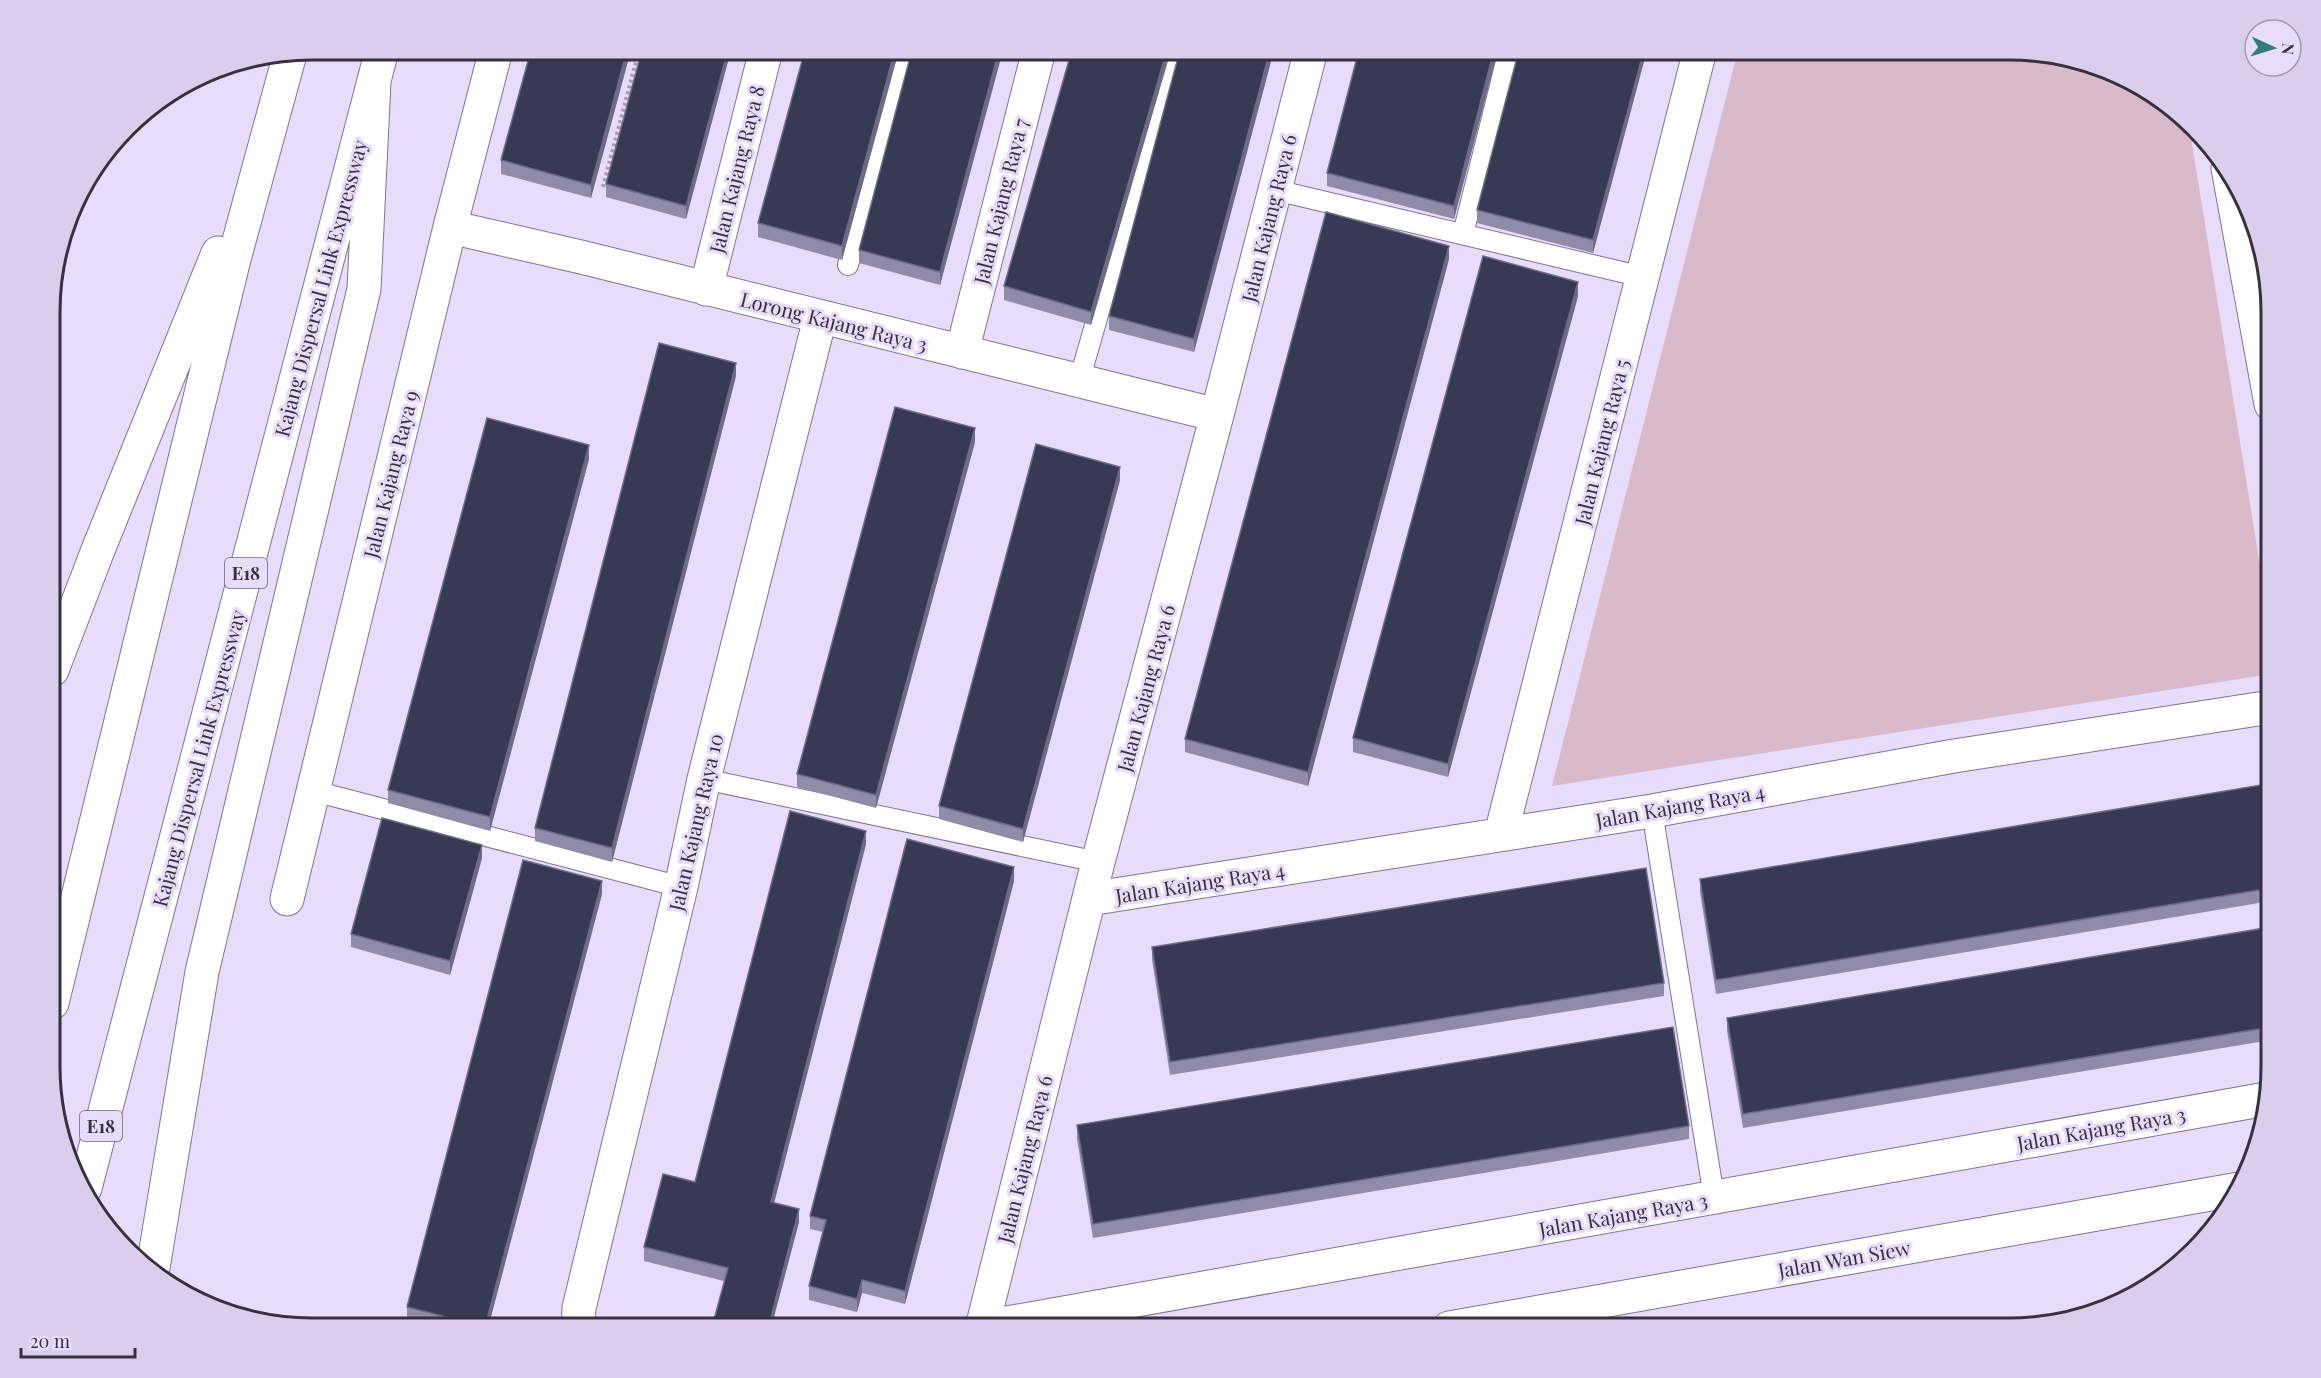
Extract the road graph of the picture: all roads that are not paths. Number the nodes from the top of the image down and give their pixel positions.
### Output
1 (380, 60) edge
2 (493, 60) edge
3 (763, 60) edge
4 (903, 60) edge
5 (1036, 60) edge
6 (1171, 60) edge
7 (1308, 60) edge
8 (1506, 60) edge
9 (1697, 60) edge
10 (288, 61) edge
11 (374, 82) junction
12 (268, 130) junction
13 (1275, 190) junction
14 (2233, 197) edge
15 (450, 226) junction
16 (1462, 234) junction
17 (848, 265) dead end
18 (1643, 277) junction
19 (706, 289) junction
20 (820, 318) junction
21 (2261, 349) edge
22 (962, 352) junction
23 (1078, 381) junction
24 (1217, 415) junction
25 (60, 649) edge
26 (2261, 709) edge
27 (704, 779) junction
28 (314, 791) junction
29 (1652, 811) junction
30 (1501, 834) junction
31 (1098, 862) junction
32 (681, 887) junction
33 (287, 899) dead end
34 (1089, 899) junction
35 (60, 970) edge
36 (2259, 1100) edge
37 (87, 1180) edge
38 (2228, 1191) edge
39 (1714, 1197) junction
40 (154, 1263) edge
41 (578, 1318) edge
42 (984, 1318) edge
43 (1037, 1318) edge
44 (1506, 1318) edge

1 - 11 main road, Kajang Dispersal Link Expressway / E18
2 - 15 main road, Jalan Kajang Raya 9
3 - 19 main road, Jalan Kajang Raya 8
4 - 17 lane
5 - 22 main road, Jalan Kajang Raya 7
6 - 23 lane
7 - 13 main road, Jalan Kajang Raya 6
8 - 16 lane
9 - 18 main road, Jalan Kajang Raya 5
10 - 12 main road
11 - 37 main road, Kajang Dispersal Link Expressway / E18
11 - 40 main road
12 - 25 main road
12 - 35 main road
13 - 16 lane
13 - 24 main road, Jalan Kajang Raya 6
14 - 21 main road
15 - 19 main road, Lorong Kajang Raya 3
15 - 28 main road, Jalan Kajang Raya 9
16 - 18 lane
18 - 30 main road, Jalan Kajang Raya 5
19 - 20 main road, Lorong Kajang Raya 3
20 - 22 main road, Lorong Kajang Raya 3
20 - 27 main road, Jalan Kajang Raya 10
22 - 23 main road, Lorong Kajang Raya 3
23 - 24 main road, Lorong Kajang Raya 3
24 - 31 main road, Jalan Kajang Raya 6
26 - 29 main road, Jalan Kajang Raya 4
27 - 31 lane
27 - 32 main road, Jalan Kajang Raya 10
28 - 32 lane
28 - 33 main road, Jalan Kajang Raya 9
29 - 30 main road, Jalan Kajang Raya 4
29 - 39 lane
30 - 34 main road, Jalan Kajang Raya 4
31 - 34 main road, Jalan Kajang Raya 6
32 - 41 main road, Jalan Kajang Raya 10
34 - 42 main road, Jalan Kajang Raya 6
36 - 39 main road, Jalan Kajang Raya 3
38 - 44 main road, Jalan Wan Siew
39 - 43 main road, Jalan Kajang Raya 3

